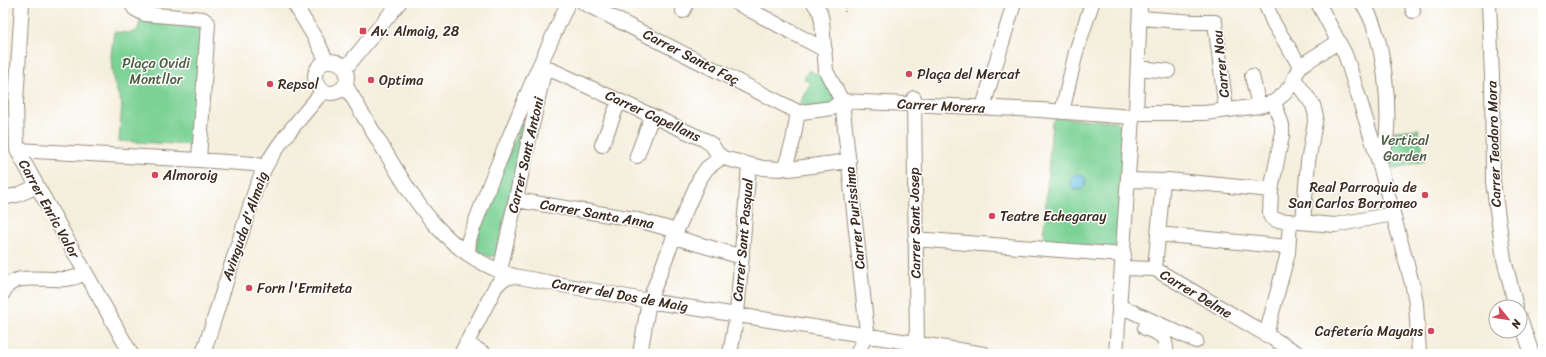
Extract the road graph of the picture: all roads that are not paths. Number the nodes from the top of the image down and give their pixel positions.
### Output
1 (22, 3) edge
2 (131, 3) edge
3 (294, 3) edge
4 (399, 3) edge
5 (568, 3) edge
6 (584, 3) edge
7 (737, 3) edge
8 (814, 3) edge
9 (1014, 3) edge
10 (1092, 3) edge
11 (1140, 3) edge
12 (1265, 3) edge
13 (1318, 3) edge
14 (1362, 3) edge
15 (1489, 3) edge
16 (1140, 18) junction
17 (553, 38) junction
18 (1338, 42) junction
19 (825, 50) junction
20 (327, 62) junction
21 (545, 67) junction
22 (1138, 68) junction
23 (345, 69) junction
24 (1168, 71) dead end
25 (1297, 73) junction
26 (1252, 76) dead end
27 (346, 84) junction
28 (323, 91) junction
29 (619, 101) junction
30 (842, 101) junction
31 (914, 101) junction
32 (1274, 102) junction
33 (1259, 106) junction
34 (983, 108) junction
35 (1226, 110) junction
36 (798, 112) junction
37 (1062, 112) junction
38 (1134, 115) junction
39 (652, 116) junction
40 (602, 146) dead end
41 (17, 150) junction
42 (637, 156) dead end
43 (722, 157) junction
44 (199, 160) junction
45 (849, 161) junction
46 (1379, 162) junction
47 (749, 165) junction
48 (264, 168) junction
49 (783, 168) junction
50 (1128, 180) junction
51 (1163, 181) junction
52 (36, 187) junction
53 (1271, 190) junction
54 (3, 198) edge
55 (516, 200) junction
56 (1393, 214) junction
57 (1297, 221) junction
58 (675, 234) junction
59 (1158, 234) junction
60 (915, 239) junction
61 (1288, 247) junction
62 (468, 254) junction
63 (742, 257) junction
64 (1123, 261) junction
65 (1155, 269) junction
66 (496, 270) junction
67 (84, 273) junction
68 (514, 276) junction
69 (496, 286) junction
70 (3, 293) edge
71 (1514, 299) edge
72 (649, 300) junction
73 (1120, 311) junction
74 (737, 314) junction
75 (867, 335) junction
76 (1266, 335) junction
77 (1527, 339) edge
78 (1196, 341) dead end
79 (917, 343) junction
80 (463, 349) edge
81 (207, 353) edge
82 (1166, 353) edge
83 (130, 354) edge
84 (485, 354) edge
85 (640, 354) edge
86 (730, 354) edge
87 (857, 354) edge
88 (984, 354) edge
89 (1116, 354) edge
90 (1299, 354) edge
91 (1419, 354) edge
92 (1532, 354) edge

1 - 41 street, Carrer Enric Valor
2 - 44 street
3 - 20 street
4 - 23 street
5 - 17 street, Carrer Sant Antoni
6 - 36 street, Carrer Santa Faç
7 - 19 street
8 - 19 street
9 - 34 street
10 - 37 street
11 - 16 street
12 - 25 street
13 - 18 street
14 - 46 street
15 - 71 street, Carrer Teodoro Mora
16 - 22 street
16 - 35 street, Carrer Nou
17 - 21 street, Carrer Sant Antoni
17 - 62 street, Carrer Sant Antoni
18 - 25 street
18 - 46 street
19 - 30 street
20 - 23 street
20 - 28 street
21 - 29 street, Carrer Capellans
21 - 55 street, Carrer Sant Antoni
22 - 24 street
22 - 38 street
23 - 27 street
25 - 32 street
25 - 57 street
26 - 33 street
27 - 28 street
27 - 62 street, Carrer del Dos de Maig
28 - 48 street, Avinguda d'Almaig
29 - 39 street, Carrer Capellans
29 - 40 street
30 - 31 street, Carrer Morera
30 - 36 street
30 - 45 street, Carrer Purissima
31 - 34 street, Carrer Morera
31 - 60 street, Carrer Sant Josep
32 - 33 street, Carrer Morera
32 - 53 street
33 - 35 street, Carrer Morera
34 - 37 street, Carrer Morera
35 - 38 street, Carrer Morera
36 - 49 street
37 - 38 street, Carrer Morera
38 - 50 street
39 - 42 street
39 - 43 street, Carrer Capellans
41 - 44 street
41 - 52 street, Carrer Enric Valor
43 - 47 street, Carrer Capellans
43 - 58 street
44 - 48 street
45 - 49 street, Carrer Capellans
45 - 75 street, Carrer Purissima
46 - 56 street
47 - 49 street, Carrer Capellans
47 - 63 street, Carrer Sant Pasqual
48 - 81 street, Avinguda d'Almaig
50 - 51 street
50 - 64 street
51 - 53 street
51 - 59 street
52 - 54 street
52 - 67 street, Carrer Enric Valor
53 - 57 street
55 - 58 street, Carrer Santa Anna
55 - 66 street, Carrer Sant Antoni
56 - 57 street
56 - 91 street
57 - 61 street
58 - 63 street, Carrer Santa Anna
58 - 72 street
59 - 61 street
59 - 65 street
60 - 64 street, Carrer Delme
60 - 79 street, Carrer Sant Josep
61 - 76 street
62 - 66 street, Carrer del Dos de Maig
63 - 74 street, Carrer Sant Pasqual
64 - 65 street, Carrer Delme
64 - 73 street
65 - 76 street, Carrer Delme
66 - 68 street, Carrer del Dos de Maig
66 - 69 street
67 - 70 street
67 - 83 street, Carrer Enric Valor
68 - 69 street
68 - 72 street, Carrer del Dos de Maig
69 - 80 street
72 - 74 street, Carrer del Dos de Maig
72 - 85 street
73 - 78 street
73 - 82 street
73 - 89 street
74 - 75 street, Carrer del Dos de Maig
74 - 86 street, Carrer Sant Pasqual
75 - 79 street, Carrer del Dos de Maig
75 - 87 street
76 - 90 street, Carrer Delme
77 - 92 street
79 - 88 street, Carrer del Dos de Maig
80 - 84 street

